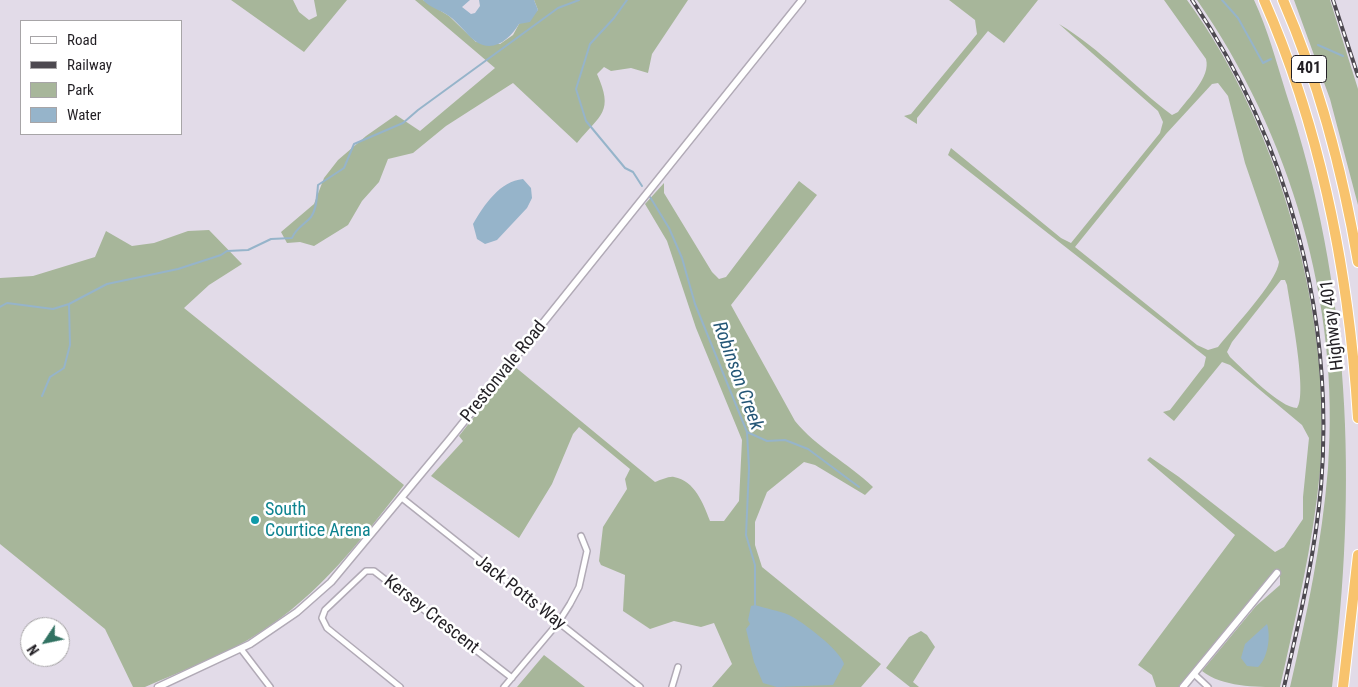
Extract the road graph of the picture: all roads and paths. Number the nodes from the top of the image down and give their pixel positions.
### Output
1 (802, 0) edge
2 (1264, 0) edge
3 (1283, 0) edge
4 (1358, 262) edge
5 (1358, 418) edge
6 (402, 498) junction
7 (581, 536) dead end
8 (1358, 555) edge
9 (1277, 573) dead end
10 (558, 623) junction
11 (241, 649) junction
12 (678, 667) dead end
13 (1194, 674) junction
14 (512, 678) junction
15 (158, 687) edge
16 (270, 687) edge
17 (400, 687) edge
18 (504, 687) edge
19 (640, 687) edge
20 (672, 687) edge
21 (1183, 687) edge
22 (1208, 687) edge
23 (1343, 687) edge

1 - 6 street, Prestonvale Road
2 - 5 highway, Highway 401 / 401
3 - 4 highway, Highway 401 / 401
6 - 10 street, Jack Potts Way
6 - 11 street, Prestonvale Road
7 - 10 street
8 - 23 highway
9 - 13 street
10 - 14 street
10 - 19 street, Jack Potts Way
11 - 15 street, Prestonvale Road
11 - 16 street
12 - 20 street
13 - 21 street
13 - 22 street
14 - 17 street, Kersey Crescent
14 - 18 street

